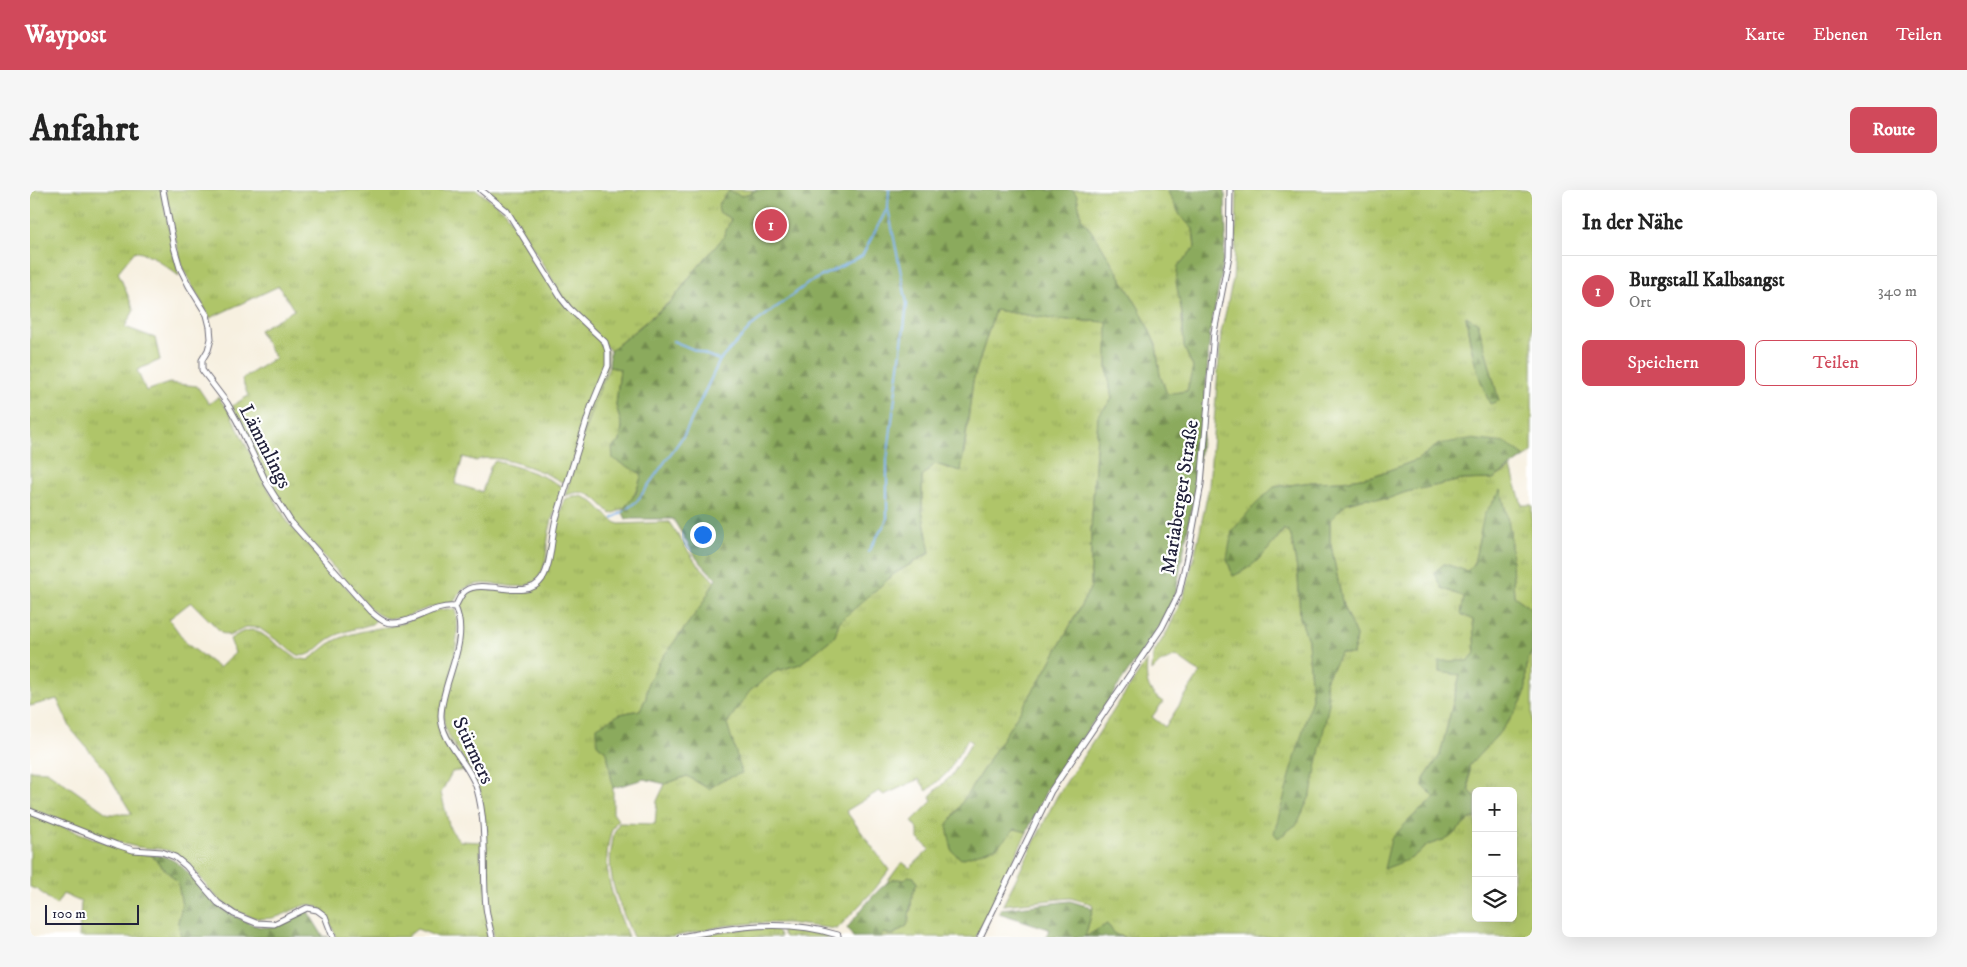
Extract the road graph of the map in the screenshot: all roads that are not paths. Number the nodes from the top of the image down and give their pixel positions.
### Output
1 (163, 190) edge
2 (481, 190) edge
3 (1230, 190) edge
4 (455, 608) junction
5 (30, 811) edge
6 (333, 937) edge
7 (492, 937) edge
8 (680, 937) edge
9 (838, 937) edge
10 (980, 937) edge

1 - 4 street, Lämmlings
2 - 4 street
3 - 10 street, Mariaberger Straße
4 - 7 street, Stürmers
5 - 6 street
8 - 9 street

